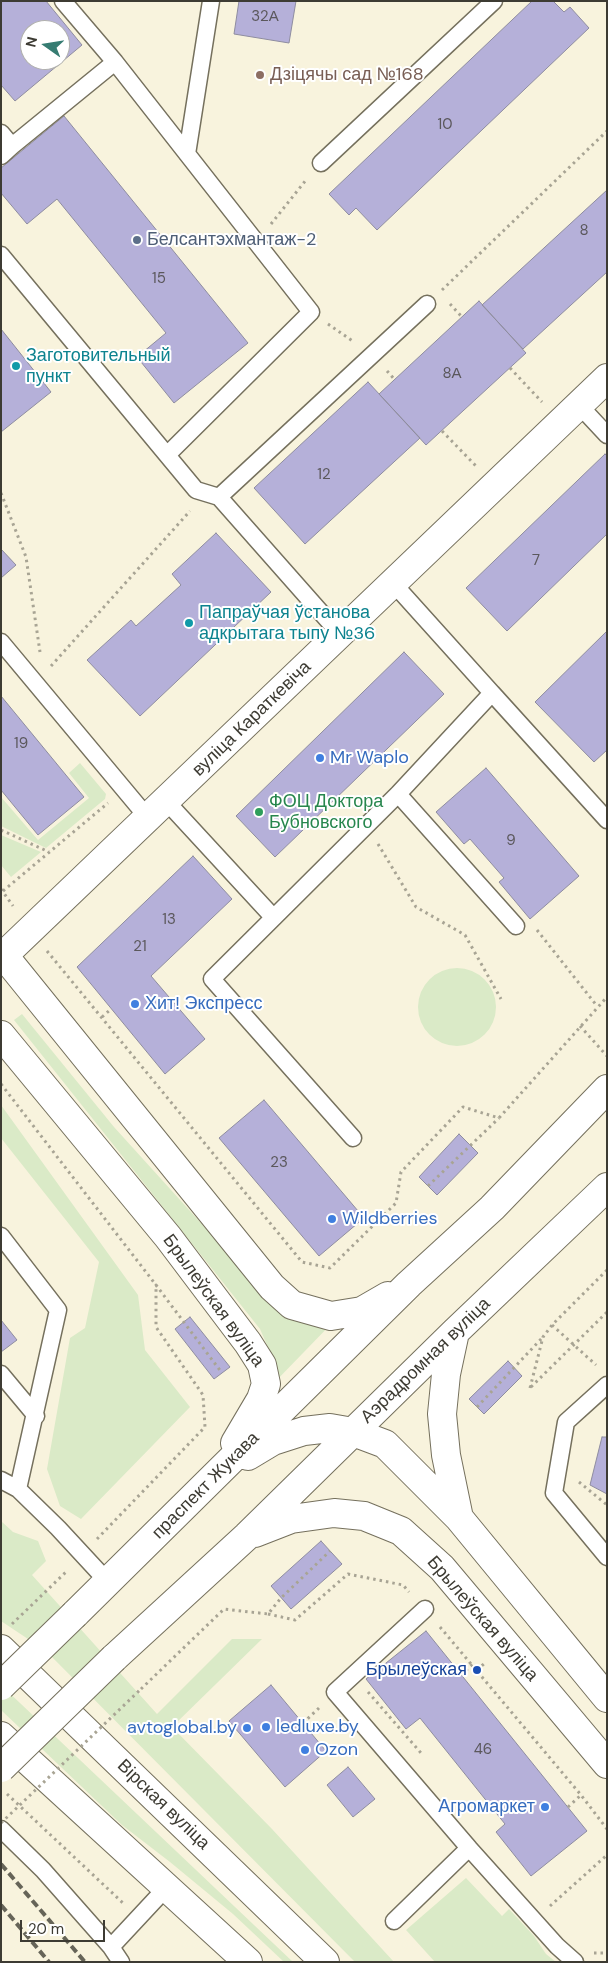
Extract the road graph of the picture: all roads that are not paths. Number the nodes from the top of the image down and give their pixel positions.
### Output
1 (63, 1) edge
2 (211, 1) edge
3 (494, 1) edge
4 (115, 62) junction
5 (1, 133) edge
6 (7, 151) edge
7 (187, 154) junction
8 (321, 163) road end
9 (1, 255) edge
10 (427, 304) road end
11 (607, 378) edge
12 (570, 413) junction
13 (607, 435) edge
14 (167, 455) junction
15 (212, 495) junction
16 (393, 583) junction
17 (340, 634) junction
18 (1, 642) edge
19 (492, 694) junction
20 (398, 794) junction
21 (157, 809) junction
22 (607, 820) edge
23 (274, 917) junction
24 (516, 926) road end
25 (2, 955) edge
26 (1, 1035) edge
27 (607, 1089) edge
28 (352, 1138) dead end
29 (607, 1187) edge
30 (4, 1245) edge
31 (409, 1284) junction
32 (455, 1332) junction
33 (1, 1374) edge
34 (607, 1385) edge
35 (36, 1416) junction
36 (353, 1432) junction
37 (217, 1475) junction
38 (1, 1480) edge
39 (18, 1490) junction
40 (459, 1518) junction
41 (247, 1536) junction
42 (607, 1557) edge
43 (108, 1582) junction
44 (425, 1609) road end
45 (5, 1639) edge
46 (1, 1686) edge
47 (607, 1698) edge
48 (1, 1736) edge
49 (607, 1764) edge
50 (1, 1768) edge
51 (1, 1829) edge
52 (469, 1848) junction
53 (166, 1888) junction
54 (394, 1921) dead end
55 (111, 1947) junction
56 (121, 1962) edge
57 (248, 1962) edge
58 (325, 1962) edge
59 (575, 1962) edge

1 - 4 lane
2 - 7 lane
3 - 8 lane
4 - 6 lane
4 - 7 lane
5 - 6 lane
7 - 14 lane
9 - 14 lane
10 - 15 lane
11 - 12 main road, вуліца Караткевіча
12 - 13 lane
12 - 16 main road, вуліца Караткевіча
14 - 15 lane
15 - 17 lane
16 - 17 main road, вуліца Караткевіча
16 - 19 lane
17 - 21 main road, вуліца Караткевіча
18 - 21 lane
19 - 20 lane
19 - 22 lane
20 - 23 lane
20 - 24 lane
21 - 23 lane
21 - 25 main road, вуліца Караткевіча
23 - 28 lane
25 - 31 main road
26 - 37 main road, Брылеўская вуліца
27 - 31 main road
29 - 32 main road, Аэрадромная вуліца
30 - 35 lane
31 - 37 main road, праспект Жукава
32 - 36 main road, Аэрадромная вуліца
32 - 40 main road
33 - 35 lane
34 - 42 lane
35 - 39 lane
36 - 37 main road
36 - 40 main road
36 - 41 main road, Аэрадромная вуліца
37 - 43 main road, праспект Жукава
38 - 39 lane
39 - 43 lane
40 - 47 main road
41 - 49 main road, Брылеўская вуліца
41 - 50 main road, bridge
43 - 46 main road, праспект Жукава, bridge
44 - 52 lane
45 - 58 main road, Вірская вуліца
48 - 53 main road
51 - 55 lane
52 - 54 lane
52 - 59 lane
53 - 55 lane
53 - 57 main road
55 - 56 lane

